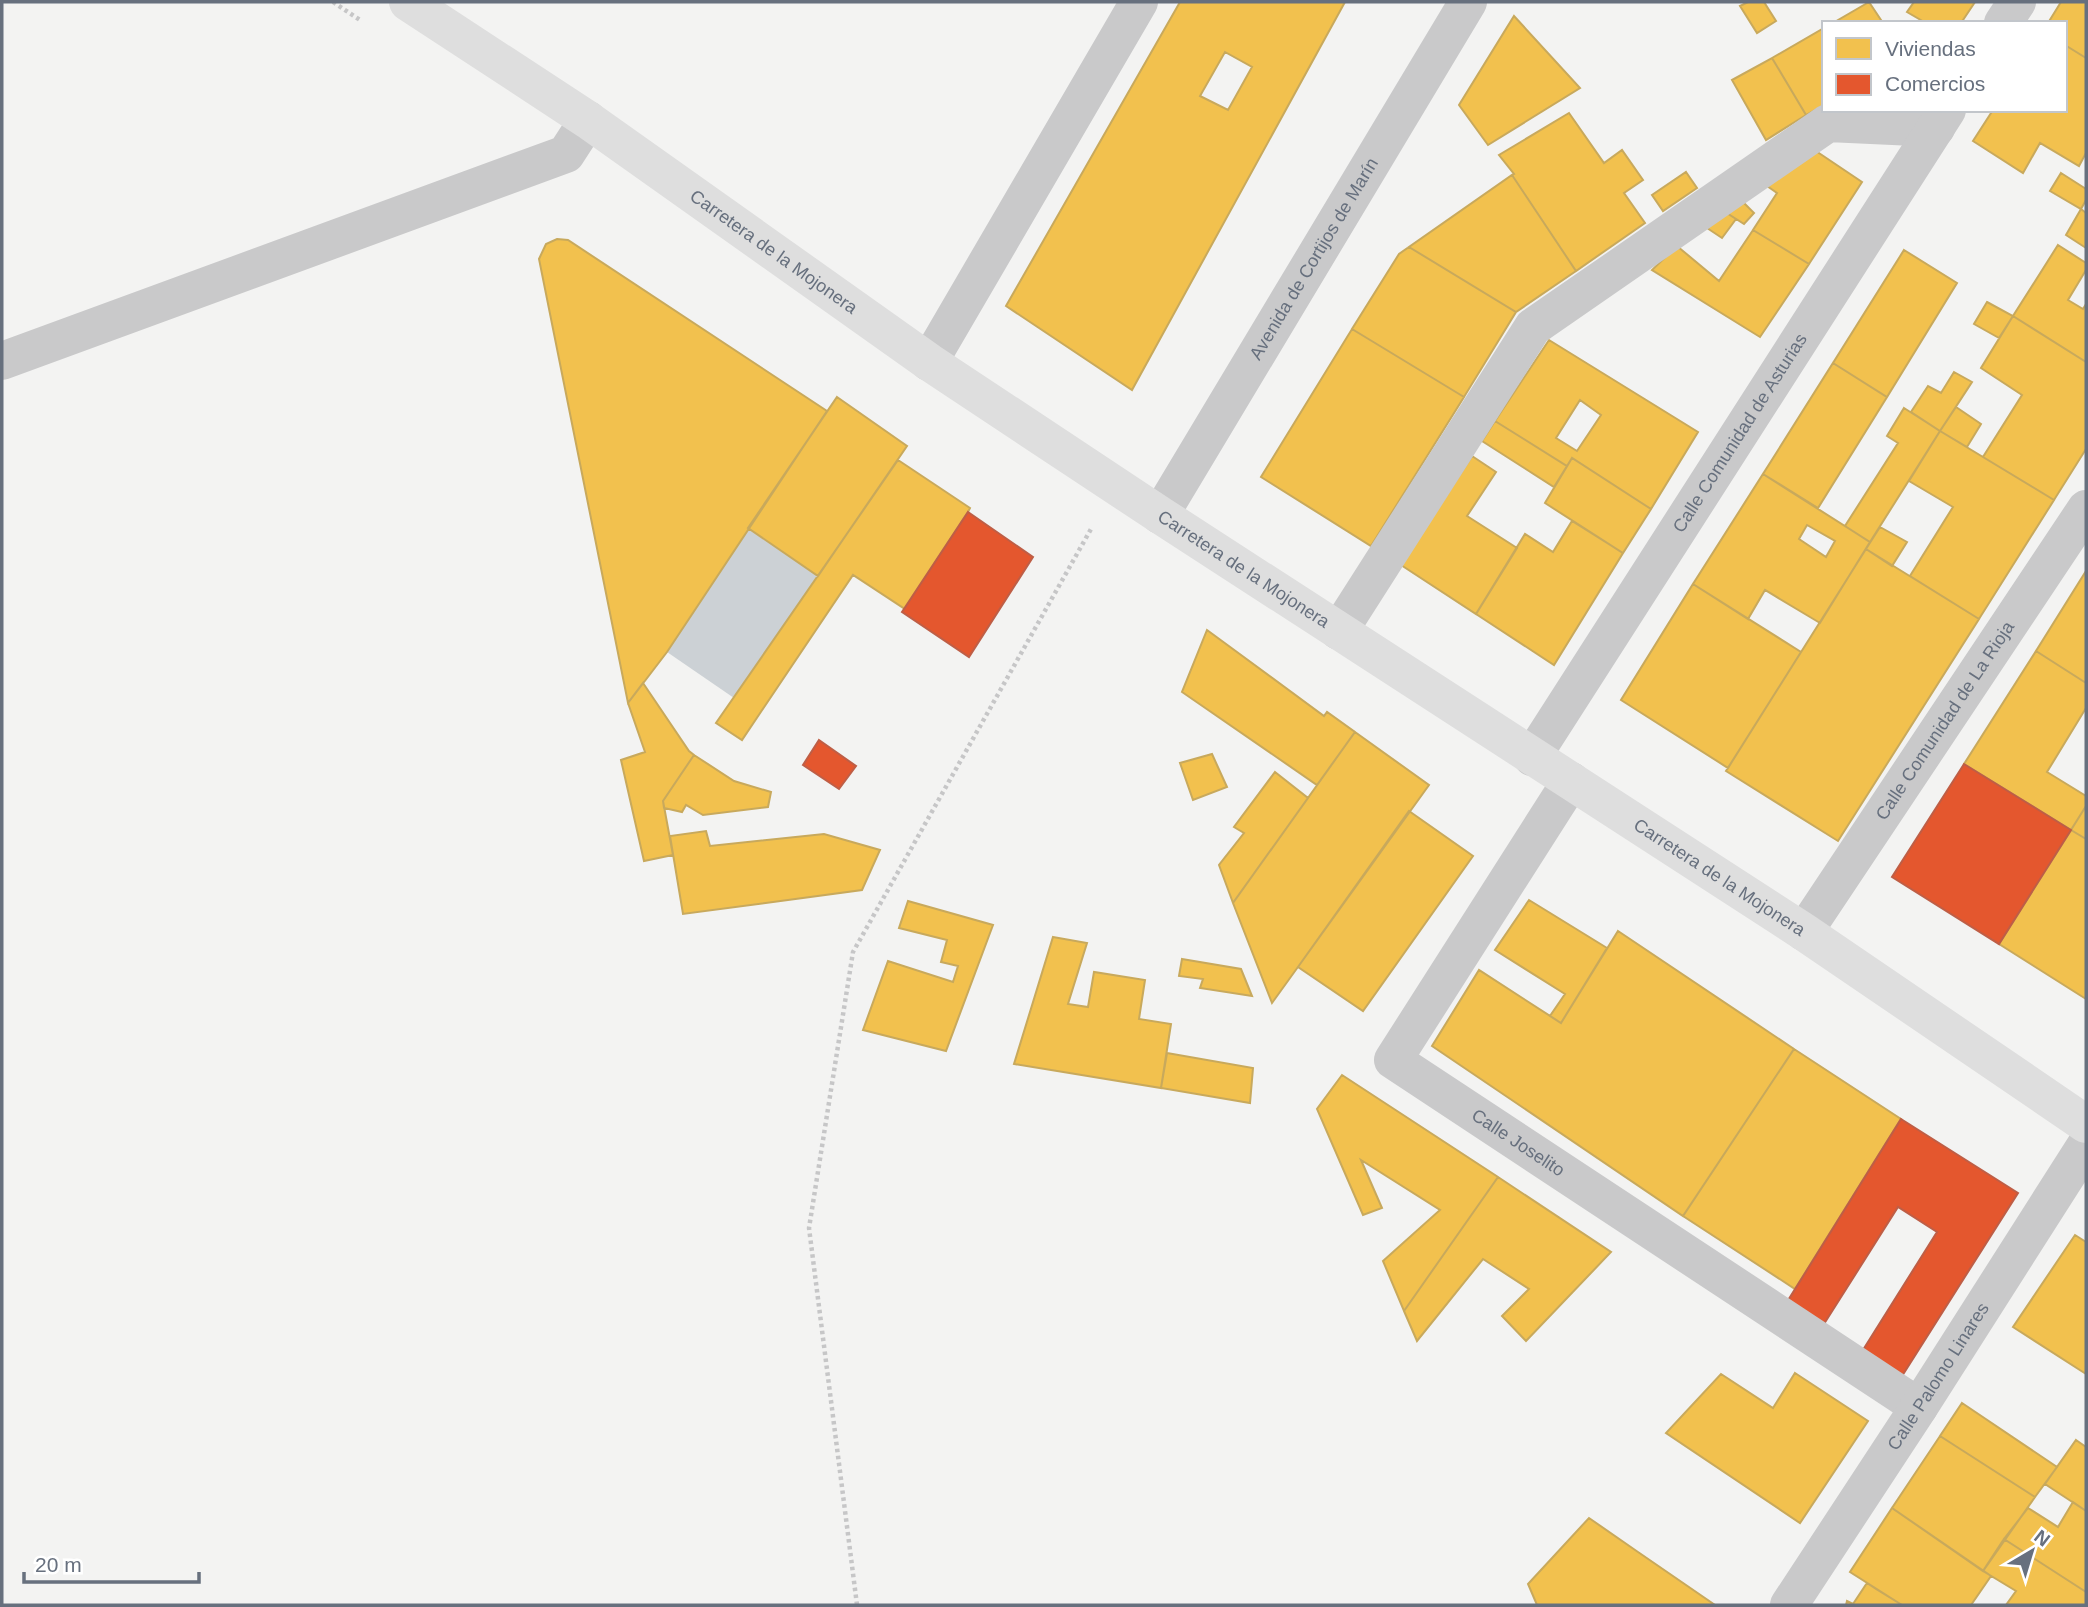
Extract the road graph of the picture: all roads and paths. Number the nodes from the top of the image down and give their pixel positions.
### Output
1 (408, 2) edge
2 (1139, 2) edge
3 (1468, 2) edge
4 (2017, 2) edge
5 (2004, 21) edge
6 (1941, 119) edge
7 (588, 120) junction
8 (2, 361) edge
9 (929, 362) junction
10 (1116, 486) junction
11 (2086, 509) edge
12 (1160, 515) junction
13 (1339, 631) junction
14 (1532, 757) junction
15 (1571, 781) junction
16 (1804, 932) junction
17 (2086, 1124) edge
18 (2086, 1145) edge
19 (1919, 1407) junction
20 (857, 1605) edge
21 (1789, 1605) edge

1 - 7 street, Carretera de la Mojonera
2 - 9 street
3 - 12 street, Avenida de Cortijos de Marín
4 - 5 street
6 - 13 street
6 - 14 street, Calle Comunidad de Asturias
7 - 8 street
7 - 9 street, Carretera de la Mojonera
9 - 10 street, Carretera de la Mojonera
10 - 12 street, Carretera de la Mojonera
10 - 20 path
11 - 16 street, Calle Comunidad de La Rioja
12 - 13 street, Carretera de la Mojonera
13 - 14 street, Carretera de la Mojonera
14 - 15 street, Carretera de la Mojonera
15 - 16 street, Carretera de la Mojonera
15 - 19 street, Calle Joselito
16 - 17 street, Carretera de la Mojonera
18 - 19 street, Calle Palomo Linares
19 - 21 street, Calle Palomo Linares

